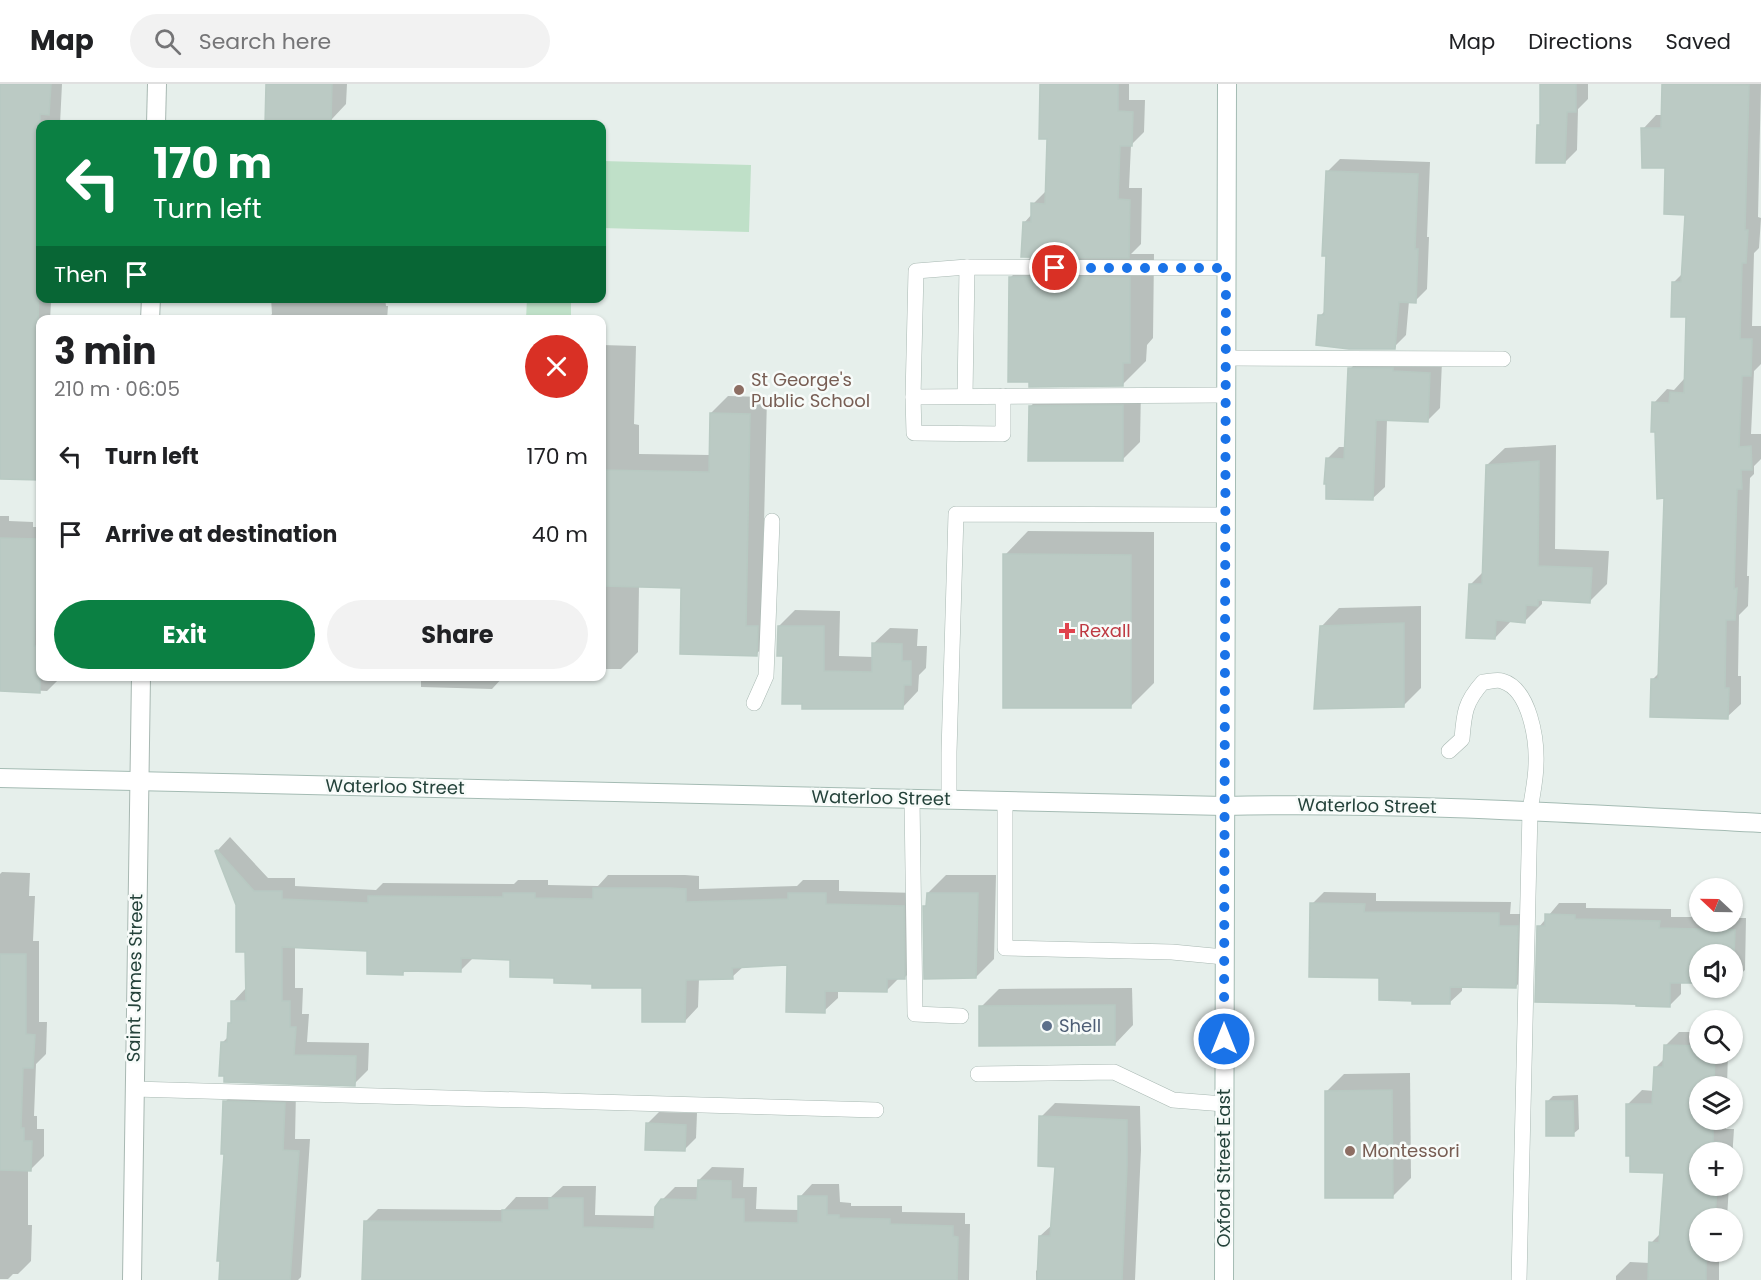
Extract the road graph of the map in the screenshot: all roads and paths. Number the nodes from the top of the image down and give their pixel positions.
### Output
1 (157, 84) edge
2 (1227, 84) edge
3 (156, 120) edge
4 (967, 267) junction
5 (1226, 268) junction
6 (1226, 358) junction
7 (1503, 359) dead end
8 (1226, 395) junction
9 (965, 396) junction
10 (1003, 396) junction
11 (913, 397) junction
12 (1226, 515) junction
13 (772, 521) dead end
14 (141, 681) edge
15 (754, 703) dead end
16 (1449, 752) dead end
17 (0, 778) edge
18 (138, 782) junction
19 (912, 799) junction
20 (949, 800) junction
21 (1005, 801) junction
22 (1224, 806) junction
23 (1530, 811) junction
24 (1761, 823) edge
25 (1224, 957) junction
26 (961, 1016) dead end
27 (978, 1074) dead end
28 (134, 1089) junction
29 (1224, 1104) junction
30 (876, 1110) dead end
31 (132, 1280) edge
32 (1224, 1280) edge
33 (1519, 1280) edge

1 - 3 street
2 - 5 street, Oxford Street East
4 - 5 lane
4 - 9 lane
4 - 11 lane
5 - 6 street, Oxford Street East
6 - 7 lane
6 - 8 street, Oxford Street East
8 - 10 lane
8 - 12 street, Oxford Street East
9 - 10 lane
9 - 11 lane
10 - 11 lane
12 - 20 lane
12 - 22 street, Oxford Street East
13 - 15 lane
14 - 18 street, Saint James Street
16 - 23 lane
17 - 18 street, Waterloo Street
18 - 19 street, Waterloo Street
18 - 28 street, Saint James Street
19 - 20 street, Waterloo Street
19 - 26 lane
20 - 21 street, Waterloo Street
21 - 22 street, Waterloo Street
21 - 25 lane
22 - 23 street, Waterloo Street
22 - 25 street, Oxford Street East
23 - 24 street, Waterloo Street
23 - 33 lane
25 - 29 street, Oxford Street East
27 - 29 lane
28 - 30 lane
28 - 31 street, Saint James Street
29 - 32 street, Oxford Street East

